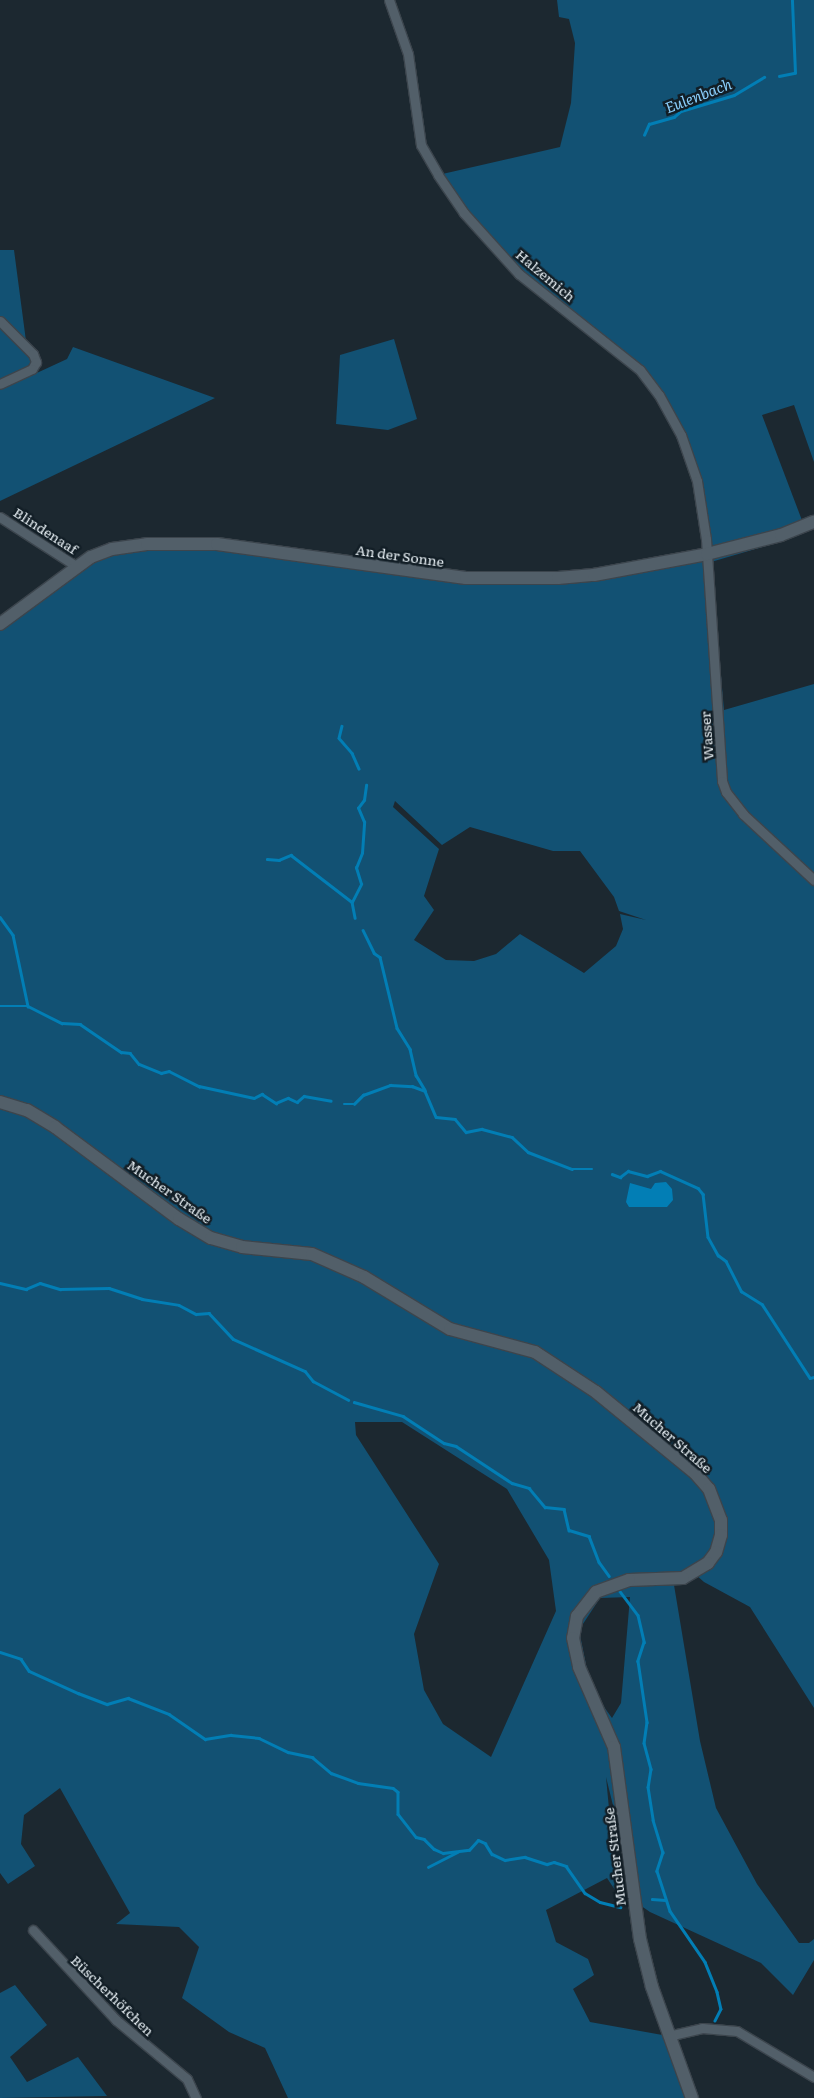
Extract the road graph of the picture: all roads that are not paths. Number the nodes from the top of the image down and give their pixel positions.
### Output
1 (389, 0) edge
2 (0, 321) edge
3 (0, 384) edge
4 (0, 517) edge
5 (814, 522) edge
6 (707, 554) junction
7 (76, 566) junction
8 (0, 624) edge
9 (814, 880) edge
10 (0, 1102) edge
11 (33, 1930) dead end
12 (668, 2036) junction
13 (814, 2076) edge
14 (196, 2098) edge
15 (692, 2098) edge

1 - 6 street, Halzemich
2 - 3 street
4 - 7 street, Blindenaaf
5 - 6 main road, An der Sonne
6 - 7 main road, An der Sonne
6 - 9 street, Wasser
7 - 8 main road, An der Sonne
10 - 12 main road, Mucher Straße
11 - 14 street, Büscherhöfchen
12 - 13 street
12 - 15 main road, Mucher Straße

